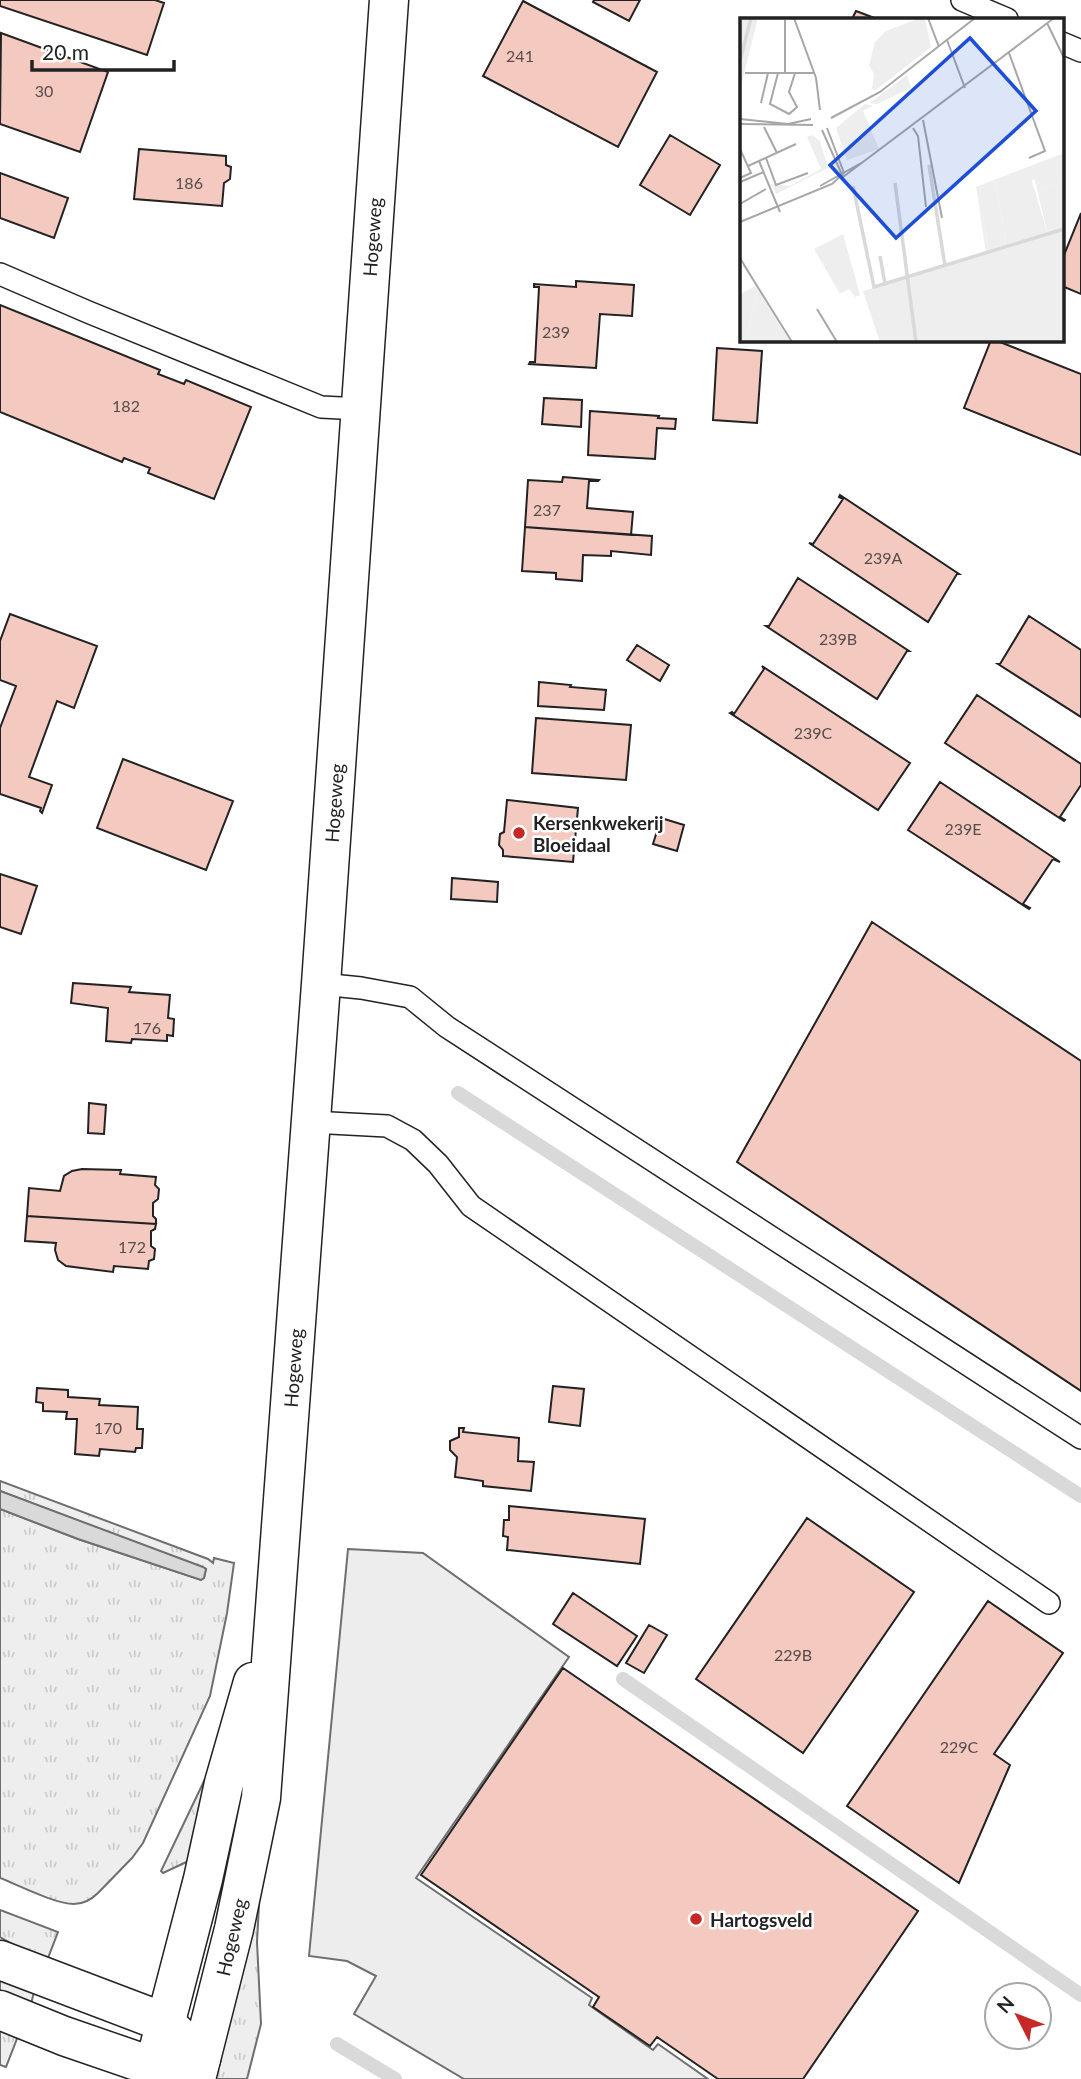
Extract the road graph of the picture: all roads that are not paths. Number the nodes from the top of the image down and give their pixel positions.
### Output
1 (389, 0) edge
2 (962, 0) edge
3 (1005, 18) edge
4 (1064, 44) edge
5 (1081, 51) edge
6 (0, 274) edge
7 (361, 409) junction
8 (321, 984) junction
9 (310, 1122) junction
10 (1081, 1438) edge
11 (1049, 1603) dead end
12 (275, 1606) junction
13 (0, 1960) edge
14 (0, 2010) edge
15 (166, 2023) junction
16 (199, 2069) edge
17 (152, 2073) edge

1 - 7 street, Hogeweg
2 - 3 lane
4 - 5 lane
6 - 7 lane
7 - 8 street, Hogeweg
8 - 9 street, Hogeweg
8 - 10 lane
9 - 11 lane
9 - 12 street, Hogeweg
12 - 15 street, Hogeweg
12 - 16 street, Hogeweg
13 - 15 street
14 - 17 street
15 - 16 street
15 - 17 street, Hogeweg
16 - 17 street

